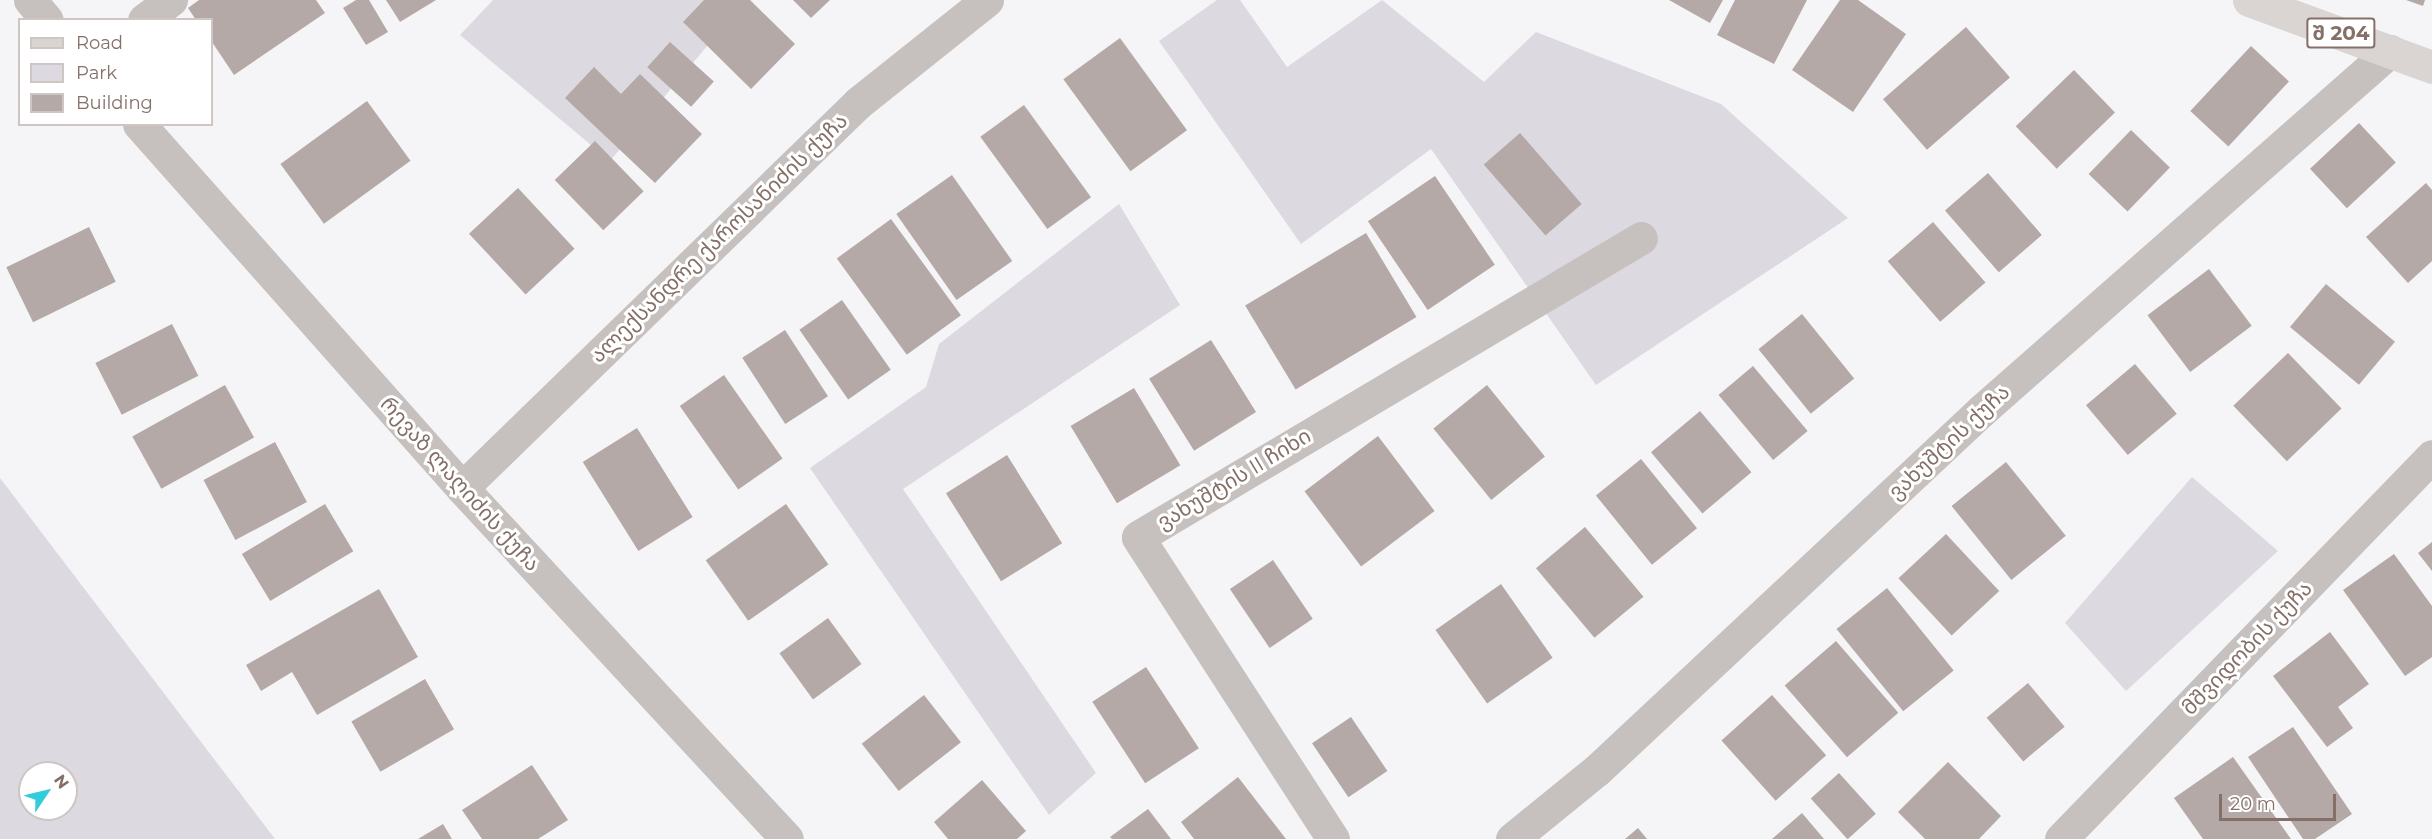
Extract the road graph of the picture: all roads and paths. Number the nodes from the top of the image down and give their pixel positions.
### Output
1 (30, 0) edge
2 (171, 0) edge
3 (987, 0) edge
4 (2249, 0) edge
5 (45, 18) edge
6 (147, 18) edge
7 (2390, 51) junction
8 (2432, 66) edge
9 (141, 126) edge
10 (1641, 238) dead end
11 (2432, 456) edge
12 (462, 488) junction
13 (787, 839) edge
14 (1333, 839) edge
15 (1512, 839) edge
16 (2061, 839) edge

1 - 5 street
2 - 6 street
3 - 12 street, ალექსანდრე ქაროსანიძის ქუჩა
4 - 7 main road, შ 204
7 - 8 main road, შ 204
7 - 15 street, ვახუშტის ქუჩა
9 - 12 street, რევაზ ლაღიძის ქუჩა
10 - 14 street, ვახუშტის II ჩიხი
11 - 16 street, მშვიდობის ქუჩა
12 - 13 street, რევაზ ლაღიძის ქუჩა

